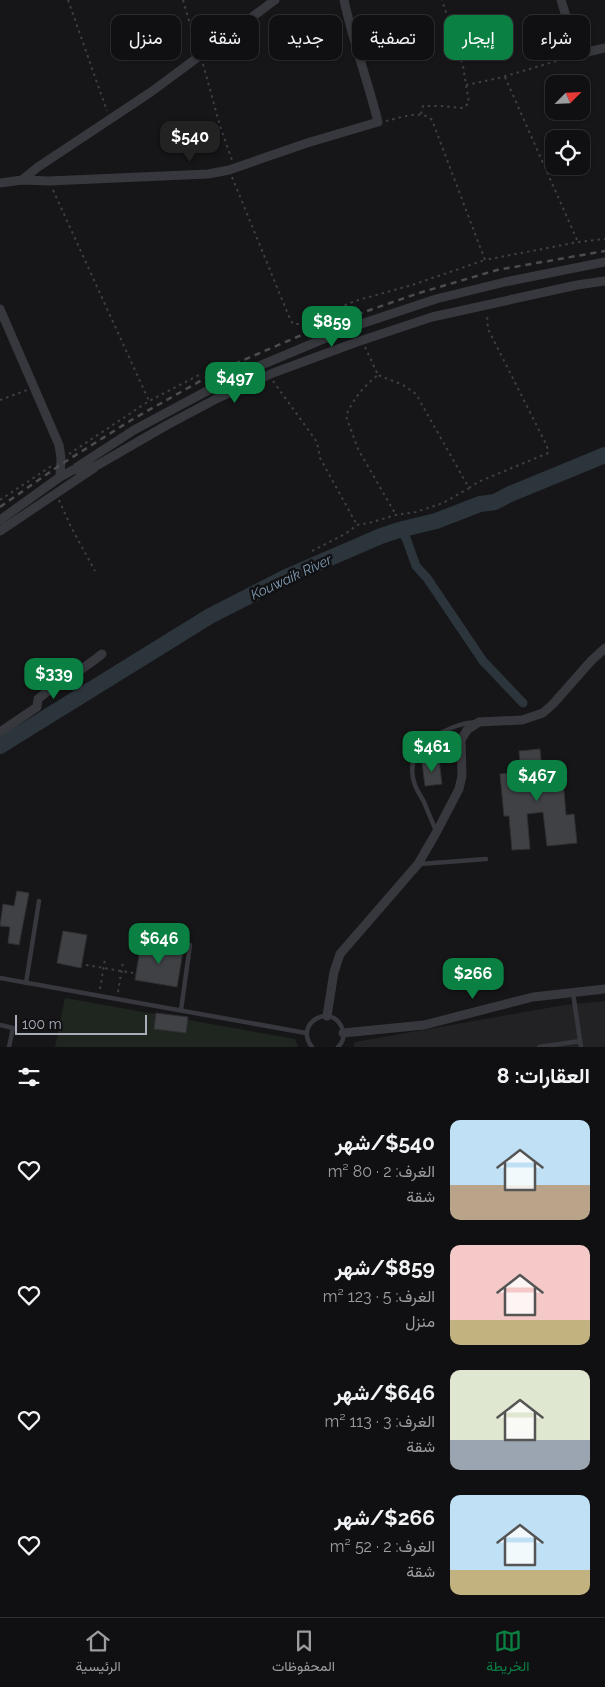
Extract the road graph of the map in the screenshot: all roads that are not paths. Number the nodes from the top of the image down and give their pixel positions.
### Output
1 (275, 0) edge
2 (344, 0) edge
3 (561, 0) edge
4 (605, 48) edge
5 (48, 161) junction
6 (1, 180) edge
7 (22, 180) junction
8 (53, 181) junction
9 (605, 262) edge
10 (605, 281) edge
11 (0, 310) edge
12 (2, 322) edge
13 (96, 466) junction
14 (73, 470) junction
15 (60, 477) junction
16 (0, 520) edge
17 (0, 531) edge
18 (605, 648) edge
19 (102, 654) dead end
20 (479, 722) junction
21 (0, 732) edge
22 (436, 833) junction
23 (486, 860) dead end
24 (418, 864) junction
25 (39, 901) dead end
26 (153, 939) dead end
27 (0, 978) edge
28 (26, 983) junction
29 (605, 989) edge
30 (573, 993) junction
31 (181, 1010) junction
32 (327, 1016) junction
33 (0, 1025) edge
34 (306, 1033) junction
35 (343, 1033) junction
36 (580, 1040) junction
37 (9, 1047) edge
38 (312, 1047) edge
39 (338, 1047) edge
40 (538, 1047) edge
41 (581, 1047) edge

1 - 5 street
2 - 8 street
3 - 4 street
5 - 7 street
5 - 8 street
6 - 7 street
7 - 8 street
9 - 14 street
10 - 13 street
11 - 12 street
12 - 15 street
13 - 14 street
13 - 17 street
14 - 15 street
15 - 16 street
18 - 20 street
19 - 21 street
20 - 22 street
20 - 22 lane
22 - 24 street
23 - 24 lane
24 - 32 street
25 - 28 lane
26 - 31 lane
27 - 28 lane
28 - 31 lane
29 - 30 street
30 - 35 street
30 - 36 lane
31 - 34 lane
32 - 34 lane
32 - 35 lane
33 - 37 lane
34 - 38 lane
35 - 39 lane
36 - 40 lane
36 - 41 lane

